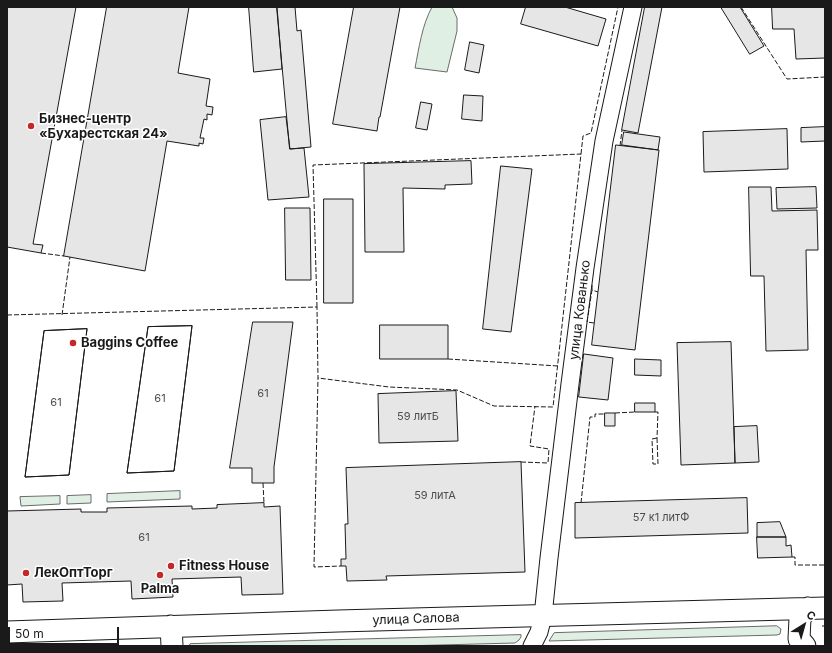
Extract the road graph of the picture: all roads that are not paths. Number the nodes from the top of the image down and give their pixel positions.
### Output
1 (633, 7) edge
2 (816, 608) edge
3 (543, 616) junction
4 (7, 632) edge
5 (172, 636) edge
6 (42, 638) edge
7 (532, 646) edge
8 (805, 646) edge

1 - 3 street, улица Кованько
2 - 3 main road, улица Салова
2 - 8 main road
3 - 5 main road, улица Салова
3 - 7 street, улица Кованько
4 - 6 main road, улица Салова
5 - 6 main road, улица Салова

